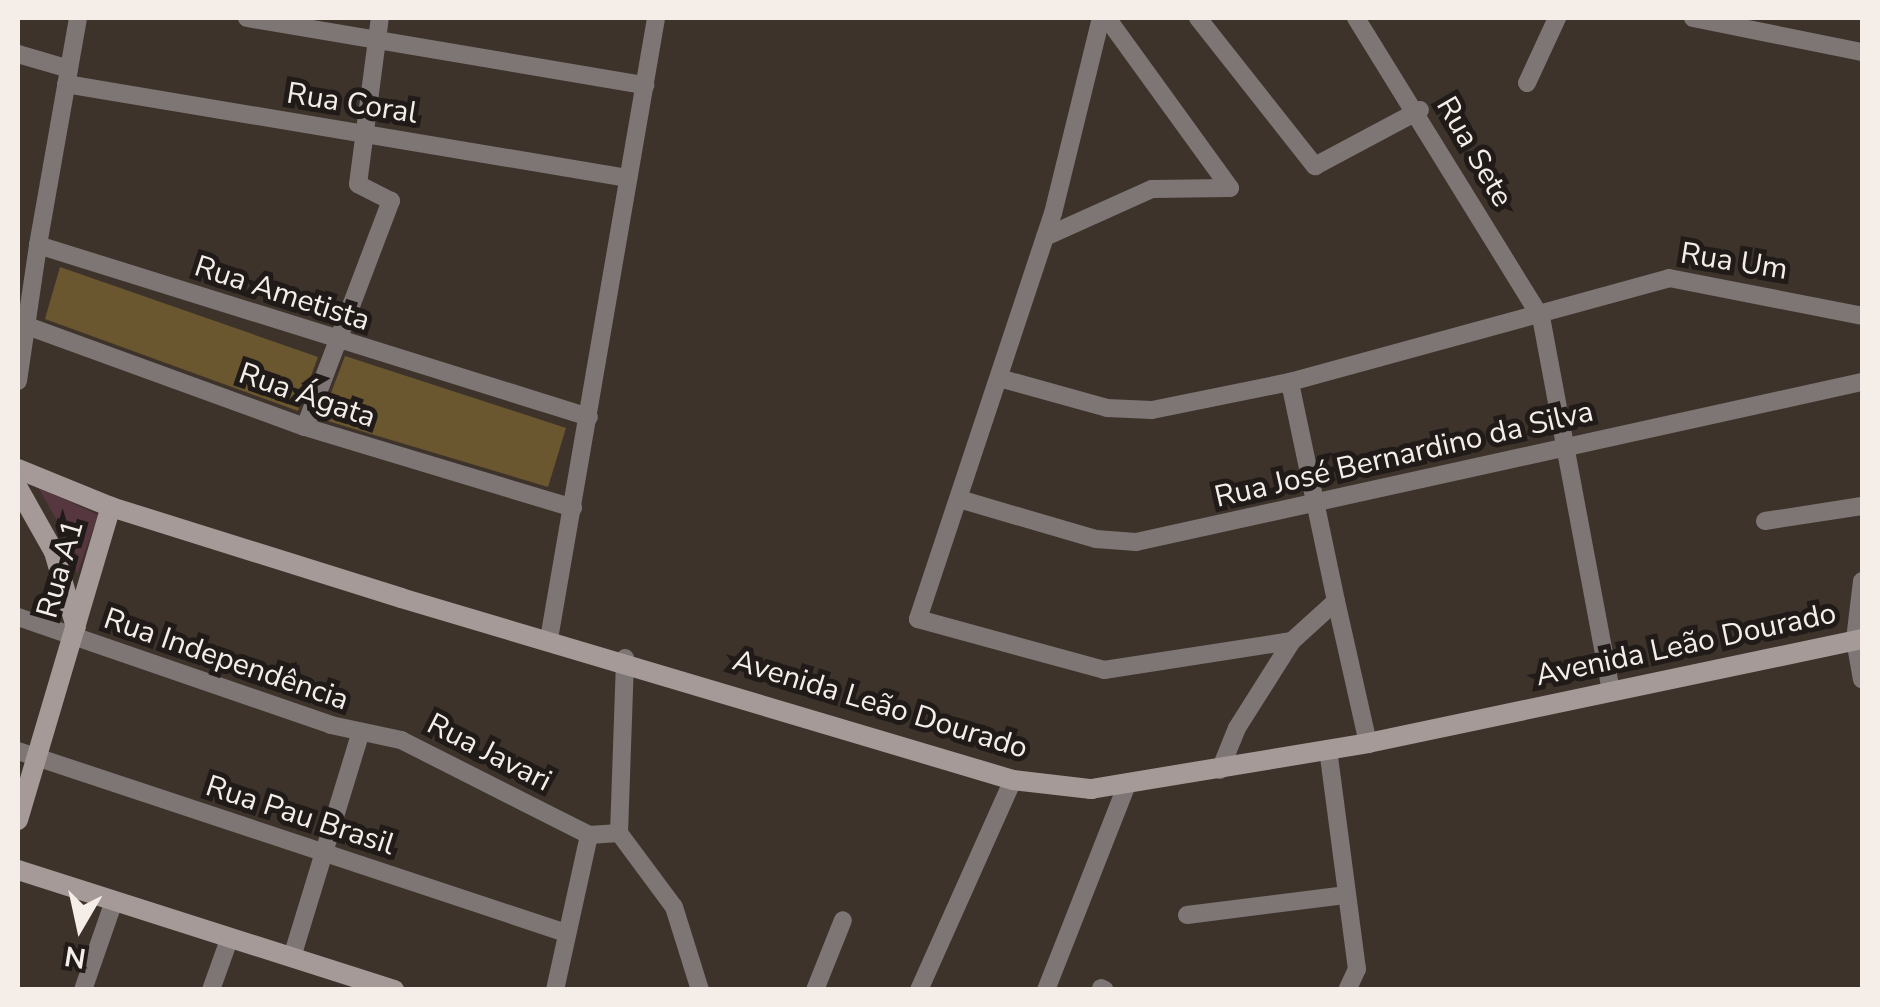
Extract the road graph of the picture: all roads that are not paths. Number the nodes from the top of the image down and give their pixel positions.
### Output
1 (78, 18) edge
2 (247, 18) edge
3 (380, 18) edge
4 (656, 18) edge
5 (1104, 18) edge
6 (1198, 18) edge
7 (1356, 18) edge
8 (1557, 18) edge
9 (1692, 18) edge
10 (376, 42) junction
11 (1862, 52) edge
12 (18, 54) edge
13 (68, 76) junction
14 (1528, 84) dead end
15 (645, 85) junction
16 (1420, 110) junction
17 (364, 133) junction
18 (628, 178) junction
19 (1045, 237) junction
20 (38, 244) junction
21 (1862, 316) edge
22 (1541, 317) junction
23 (22, 323) edge
24 (336, 341) junction
25 (999, 378) junction
26 (18, 381) edge
27 (1290, 382) junction
28 (1862, 382) edge
29 (589, 417) junction
30 (306, 427) junction
31 (1560, 447) junction
32 (18, 470) edge
33 (18, 488) edge
34 (958, 499) junction
35 (1319, 506) junction
36 (1862, 506) edge
37 (110, 507) junction
38 (573, 508) junction
39 (1765, 521) dead end
40 (1862, 582) edge
41 (1336, 602) junction
42 (18, 617) edge
43 (74, 632) junction
44 (548, 639) junction
45 (1859, 639) edge
46 (1292, 641) junction
47 (625, 658) junction
48 (1862, 679) edge
49 (1610, 690) junction
50 (360, 734) junction
51 (1368, 743) junction
52 (1328, 749) junction
53 (18, 751) edge
54 (40, 759) junction
55 (1220, 770) junction
56 (1013, 780) junction
57 (1126, 786) junction
58 (18, 820) edge
59 (619, 833) junction
60 (589, 835) junction
61 (325, 854) junction
62 (18, 870) edge
63 (1344, 895) junction
64 (114, 901) junction
65 (1187, 914) dead end
66 (843, 920) dead end
67 (566, 934) junction
68 (230, 936) junction
69 (292, 957) junction
70 (330, 980) edge
71 (818, 989) edge
72 (83, 990) edge
73 (211, 990) edge
74 (394, 990) edge
75 (555, 990) edge
76 (700, 990) edge
77 (919, 990) edge
78 (1046, 990) edge
79 (1348, 990) edge

1 - 13 street
2 - 10 street
3 - 10 street
4 - 15 street
5 - 19 street
5 - 19 street
6 - 16 street
7 - 16 street, Rua Sete
8 - 14 street
9 - 11 street
10 - 15 street
10 - 17 street
12 - 13 street, Rua Coral
13 - 17 street, Rua Coral
13 - 20 street
15 - 18 street
16 - 22 street, Rua Sete
17 - 18 street, Rua Coral
17 - 24 street
18 - 29 street
19 - 25 street
20 - 23 street
20 - 24 street, Rua Ametista
21 - 22 street, Rua Um
22 - 27 street, Rua Um
22 - 31 street
23 - 26 street
23 - 30 street, Rua Ágata
24 - 29 street, Rua Ametista
24 - 30 street
25 - 27 street, Rua Um
25 - 34 street
27 - 35 street
28 - 31 street, Rua José Bernardino da Silva
29 - 38 street
30 - 38 street, Rua Ágata
31 - 35 street, Rua José Bernardino da Silva
31 - 49 street
32 - 37 main road, Avenida Leão Dourado
33 - 43 main road
34 - 35 street, Rua José Bernardino da Silva
34 - 46 street
35 - 41 street
36 - 39 street
37 - 43 main road, Rua A1
37 - 44 main road, Avenida Leão Dourado
38 - 44 street
40 - 45 street
41 - 46 street
41 - 51 street
42 - 43 street, Rua Independência
43 - 50 street, Rua Independência
43 - 54 main road, Rua A1
44 - 47 main road, Avenida Leão Dourado
45 - 48 street
45 - 49 main road, Avenida Leão Dourado
46 - 55 street
47 - 56 main road, Avenida Leão Dourado
47 - 59 street
49 - 51 main road, Avenida Leão Dourado
50 - 60 street, Rua Javari
50 - 61 street
51 - 52 main road, Avenida Leão Dourado
52 - 55 main road, Avenida Leão Dourado
52 - 63 street
53 - 54 street, Rua Pau Brasil
54 - 58 main road, Rua A1
54 - 61 street, Rua Pau Brasil
55 - 57 main road, Avenida Leão Dourado
56 - 57 main road, Avenida Leão Dourado
56 - 77 street
57 - 78 street
59 - 60 street
59 - 76 street
60 - 67 street
61 - 67 street, Rua Pau Brasil
61 - 69 street
62 - 64 main road
63 - 65 street
63 - 79 street
64 - 68 main road
64 - 72 street
66 - 71 street
67 - 75 street
68 - 69 main road
68 - 73 street
69 - 70 main road
70 - 74 main road

